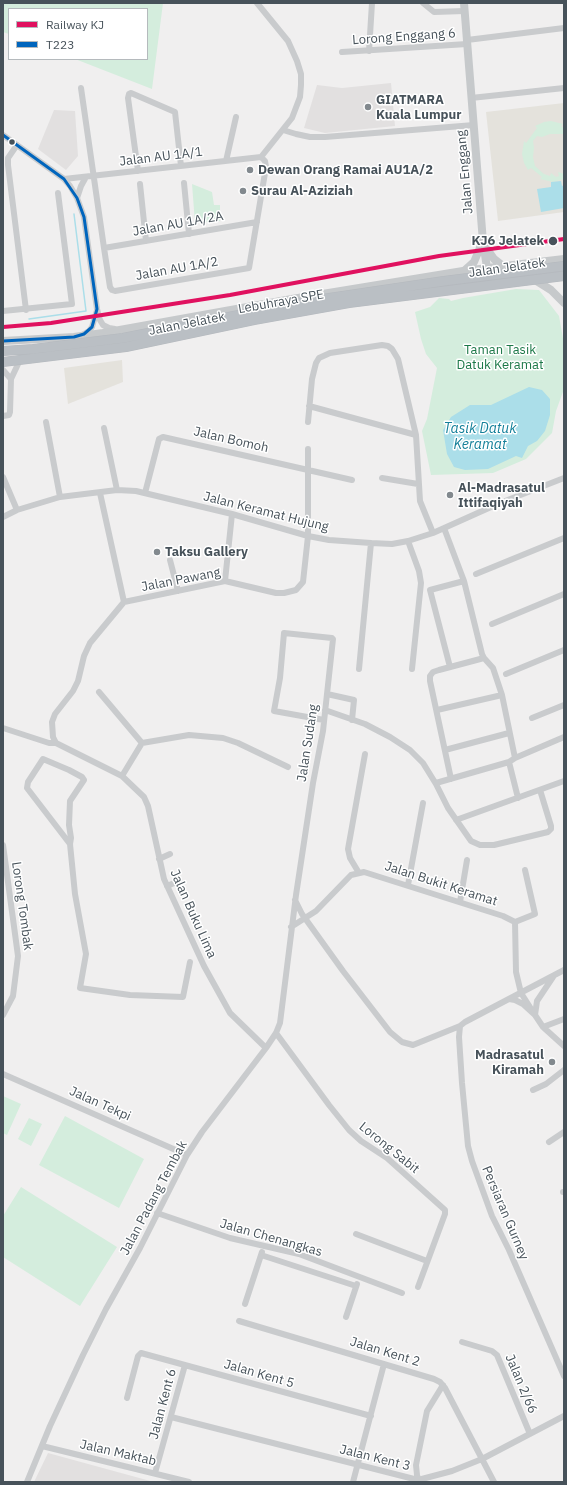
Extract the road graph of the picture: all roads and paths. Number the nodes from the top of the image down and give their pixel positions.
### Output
1 (257, 3) edge
2 (372, 3) edge
3 (423, 3) edge
4 (464, 7) edge
5 (564, 28) edge
6 (467, 42) junction
7 (369, 51) junction
8 (342, 52) dead end
9 (81, 88) dead end
10 (564, 88) edge
11 (471, 98) junction
12 (236, 118) dead end
13 (474, 125) junction
14 (283, 130) junction
15 (3, 135) edge
16 (17, 145) junction
17 (261, 157) junction
18 (226, 160) junction
19 (181, 166) junction
20 (51, 170) junction
21 (138, 171) junction
22 (87, 177) junction
23 (64, 179) junction
24 (184, 183) dead end
25 (140, 184) dead end
26 (58, 193) dead end
27 (77, 198) junction
28 (256, 222) junction
29 (189, 234) junction
30 (146, 241) junction
31 (483, 242) junction
32 (104, 248) junction
33 (564, 259) edge
34 (504, 266) junction
35 (564, 266) edge
36 (487, 268) junction
37 (463, 271) junction
38 (564, 274) edge
39 (527, 276) junction
40 (501, 280) junction
41 (564, 304) edge
42 (98, 309) junction
43 (26, 310) junction
44 (3, 311) edge
45 (129, 329) junction
46 (103, 333) junction
47 (74, 337) junction
48 (3, 341) edge
49 (119, 349) junction
50 (3, 351) edge
51 (3, 362) edge
52 (19, 362) junction
53 (3, 370) edge
54 (11, 381) junction
55 (309, 406) junction
56 (3, 416) edge
57 (46, 422) dead end
58 (308, 422) dead end
59 (104, 428) dead end
60 (416, 435) junction
61 (308, 449) dead end
62 (308, 469) junction
63 (3, 477) edge
64 (382, 478) dead end
65 (564, 478) edge
66 (352, 480) dead end
67 (418, 484) junction
68 (117, 490) junction
69 (100, 493) junction
70 (144, 493) junction
71 (60, 497) junction
72 (17, 510) junction
73 (232, 514) junction
74 (3, 517) edge
75 (444, 528) junction
76 (433, 533) junction
77 (308, 536) junction
78 (564, 538) edge
79 (408, 541) junction
80 (371, 543) junction
81 (170, 560) dead end
82 (476, 574) dead end
83 (225, 581) junction
84 (464, 581) junction
85 (178, 591) junction
86 (564, 594) edge
87 (124, 602) junction
88 (492, 624) dead end
89 (564, 650) edge
90 (484, 658) junction
91 (450, 667) junction
92 (358, 669) dead end
93 (412, 669) dead end
94 (506, 674) dead end
95 (99, 692) dead end
96 (327, 694) junction
97 (502, 695) junction
98 (564, 705) edge
99 (326, 710) junction
100 (437, 710) junction
101 (532, 718) dead end
102 (324, 720) junction
103 (352, 720) junction
104 (3, 728) edge
105 (509, 733) junction
106 (564, 737) edge
107 (142, 742) junction
108 (56, 743) junction
109 (445, 750) junction
110 (365, 754) dead end
111 (514, 758) junction
112 (509, 762) junction
113 (288, 767) dead end
114 (122, 776) junction
115 (451, 779) junction
116 (564, 781) edge
117 (436, 783) junction
118 (540, 790) junction
119 (518, 798) junction
120 (423, 803) dead end
121 (456, 820) junction
122 (70, 844) junction
123 (3, 845) edge
124 (170, 854) dead end
125 (159, 859) junction
126 (467, 860) dead end
127 (525, 870) dead end
128 (359, 873) junction
129 (179, 881) dead end
130 (408, 885) junction
131 (167, 886) junction
132 (295, 900) junction
133 (460, 902) junction
134 (305, 918) junction
135 (515, 922) junction
136 (291, 927) junction
137 (190, 962) dead end
138 (564, 970) edge
139 (554, 975) junction
140 (521, 993) junction
141 (508, 999) junction
142 (3, 1015) edge
143 (535, 1015) junction
144 (564, 1019) edge
145 (460, 1026) junction
146 (543, 1026) junction
147 (276, 1033) junction
148 (564, 1046) edge
149 (266, 1048) junction
150 (564, 1070) edge
151 (3, 1074) edge
152 (533, 1090) dead end
153 (564, 1132) edge
154 (549, 1142) dead end
155 (187, 1155) junction
156 (157, 1213) junction
157 (356, 1234) dead end
158 (264, 1246) junction
159 (261, 1255) junction
160 (428, 1261) junction
161 (359, 1277) junction
162 (356, 1286) junction
163 (418, 1287) dead end
164 (402, 1293) dead end
165 (245, 1304) dead end
166 (346, 1317) dead end
167 (239, 1321) dead end
168 (462, 1342) dead end
169 (384, 1364) junction
170 (185, 1365) junction
171 (564, 1376) edge
172 (443, 1385) junction
173 (127, 1398) dead end
174 (371, 1416) junction
175 (564, 1416) edge
176 (171, 1417) junction
177 (530, 1434) junction
178 (42, 1446) junction
179 (482, 1458) junction
180 (358, 1465) junction
181 (155, 1473) junction
182 (419, 1481) edge
183 (27, 1482) edge
184 (189, 1482) edge
185 (354, 1482) edge
186 (494, 1482) edge

1 - 14 street
2 - 7 street
3 - 4 street
4 - 6 main road, Jalan Enggang
5 - 6 street, Lorong Enggang 6
6 - 7 street, Lorong Enggang 6
6 - 11 main road, Jalan Enggang
7 - 8 street, Lorong Enggang 6
9 - 22 street, Jalan AU 1A/2
10 - 11 street
11 - 13 main road, Jalan Enggang
12 - 18 street
13 - 14 street
13 - 31 main road, Jalan Enggang
14 - 17 street
15 - 16 street
16 - 20 street
16 - 43 street
17 - 18 street, Jalan AU 1A/1
17 - 28 street, Jalan AU 1A/2
18 - 19 street, Jalan AU 1A/1
19 - 21 street, Jalan AU 1A/1
19 - 21 street
20 - 22 street
20 - 23 street
21 - 22 street, Jalan AU 1A/1
22 - 23 street, Jalan AU 1A/1
22 - 27 street
22 - 32 street, Jalan AU 1A/2
23 - 27 street
24 - 29 street
25 - 30 street
26 - 43 street
27 - 42 street
28 - 29 street, Jalan AU 1A/2A
28 - 32 street, Jalan AU 1A/2
29 - 30 street, Jalan AU 1A/2A
30 - 32 street, Jalan AU 1A/2A
31 - 34 main road
31 - 36 main road, Jalan Enggang
31 - 37 main road
33 - 34 main road, Jalan Jelatek
34 - 36 main road, Jalan Jelatek
35 - 50 highway, Lebuhraya SPE, bridge
36 - 37 main road, Jalan Jelatek
36 - 40 main road
37 - 45 main road, Jalan Jelatek
38 - 39 main road, Jalan Jelatek
38 - 51 highway, Lebuhraya SPE, bridge
39 - 40 main road, Jalan Jelatek
39 - 41 main road
40 - 49 main road, Jalan Jelatek
42 - 45 street
42 - 47 street
43 - 44 street
45 - 46 main road, Jalan Jelatek
46 - 47 main road, Jalan Jelatek
46 - 49 main road
47 - 48 main road, Jalan Jelatek
49 - 52 main road, Jalan Jelatek
51 - 52 main road, Jalan Jelatek
52 - 54 street
53 - 54 street
54 - 56 street
55 - 58 street
55 - 60 street
55 - 60 street
57 - 71 street
59 - 68 street
60 - 67 street
61 - 62 street, Jalan Pawang
62 - 66 street, Jalan Bomoh
62 - 70 street, Jalan Bomoh
62 - 77 street, Jalan Pawang
63 - 72 street
64 - 67 street
65 - 75 street, Jalan Keramat Hujung
67 - 76 street
68 - 69 street, Jalan Keramat Hujung
68 - 70 street, Jalan Keramat Hujung
69 - 71 street, Jalan Keramat Hujung
69 - 87 street
70 - 73 street, Jalan Keramat Hujung
71 - 72 street, Jalan Keramat Hujung
72 - 74 street, Jalan Keramat Hujung
73 - 77 street, Jalan Keramat Hujung
73 - 83 street
75 - 76 street, Jalan Keramat Hujung
75 - 84 street
76 - 79 street, Jalan Keramat Hujung
77 - 80 street, Jalan Keramat Hujung
77 - 83 street, Jalan Pawang
78 - 82 street
79 - 80 street, Jalan Keramat Hujung
79 - 93 street
80 - 92 street
81 - 85 street
83 - 85 street, Jalan Pawang
84 - 90 street
84 - 91 street
85 - 87 street, Jalan Pawang
86 - 88 street
87 - 108 street
89 - 94 street
90 - 91 street
90 - 97 street
91 - 100 street
95 - 107 street
96 - 99 street, Jalan Sudang
96 - 102 street, Jalan Sudang
96 - 103 street
97 - 100 street
97 - 105 street
98 - 101 street
99 - 102 street, Jalan Sudang
99 - 103 street
100 - 109 street
102 - 132 street, Jalan Sudang
103 - 117 street
104 - 108 street, Jalan Buku Lima
105 - 109 street
105 - 111 street
106 - 111 street
107 - 113 street
107 - 114 street
108 - 114 street, Jalan Buku Lima
109 - 115 street
110 - 128 street
111 - 112 street
112 - 115 street
112 - 119 street
114 - 125 street, Jalan Buku Lima
115 - 117 street
116 - 118 street
117 - 121 street
118 - 119 street
118 - 121 street
119 - 121 street
120 - 130 street
122 - 122 street
122 - 137 street
123 - 142 street, Lorong Tombak
124 - 125 street
125 - 131 street, Jalan Buku Lima
126 - 133 street
127 - 135 street
128 - 130 street, Jalan Bukit Keramat
128 - 134 street
129 - 131 street
130 - 133 street, Jalan Bukit Keramat
131 - 149 street, Jalan Buku Lima
132 - 134 street
132 - 136 street, Jalan Sudang
133 - 135 street, Jalan Bukit Keramat
134 - 136 street
134 - 145 street
135 - 140 street
136 - 147 street, Jalan Padang Tembak
138 - 139 street
139 - 140 street
139 - 143 street
140 - 141 street
140 - 143 street
141 - 143 street
141 - 145 street
143 - 146 street
144 - 146 street
145 - 171 street, Persiaran Gurney
146 - 148 street
147 - 149 street, Jalan Padang Tembak
147 - 160 street, Lorong Sabit
149 - 155 street, Jalan Padang Tembak
150 - 152 street
151 - 155 street, Jalan Tekpi
153 - 154 street
155 - 156 street, Jalan Padang Tembak
156 - 158 street, Jalan Chenangkas
156 - 178 street, Jalan Padang Tembak
157 - 160 street
158 - 159 street
158 - 161 street, Jalan Chenangkas
159 - 162 street
159 - 165 street
160 - 163 street, Lorong Sabit
161 - 162 street
161 - 164 street, Jalan Chenangkas
162 - 166 street
167 - 169 street, Jalan Kent 2
168 - 177 street, Jalan 2/66
169 - 172 street, Jalan Kent 2
169 - 174 street
170 - 173 street, Jalan Kent 5
170 - 174 street, Jalan Kent 5
170 - 176 street, Jalan Kent 6
172 - 179 street
172 - 182 street
174 - 180 street
175 - 177 street, Jalan Kent 3
176 - 180 street, Jalan Kent 3
176 - 181 street, Jalan Kent 6
177 - 179 street, Jalan Kent 3
178 - 181 street, Jalan Maktab
178 - 183 street, Jalan Padang Tembak
179 - 182 street, Jalan Kent 3
179 - 186 street
180 - 182 street, Jalan Kent 3
180 - 185 street
181 - 184 street, Jalan Maktab

